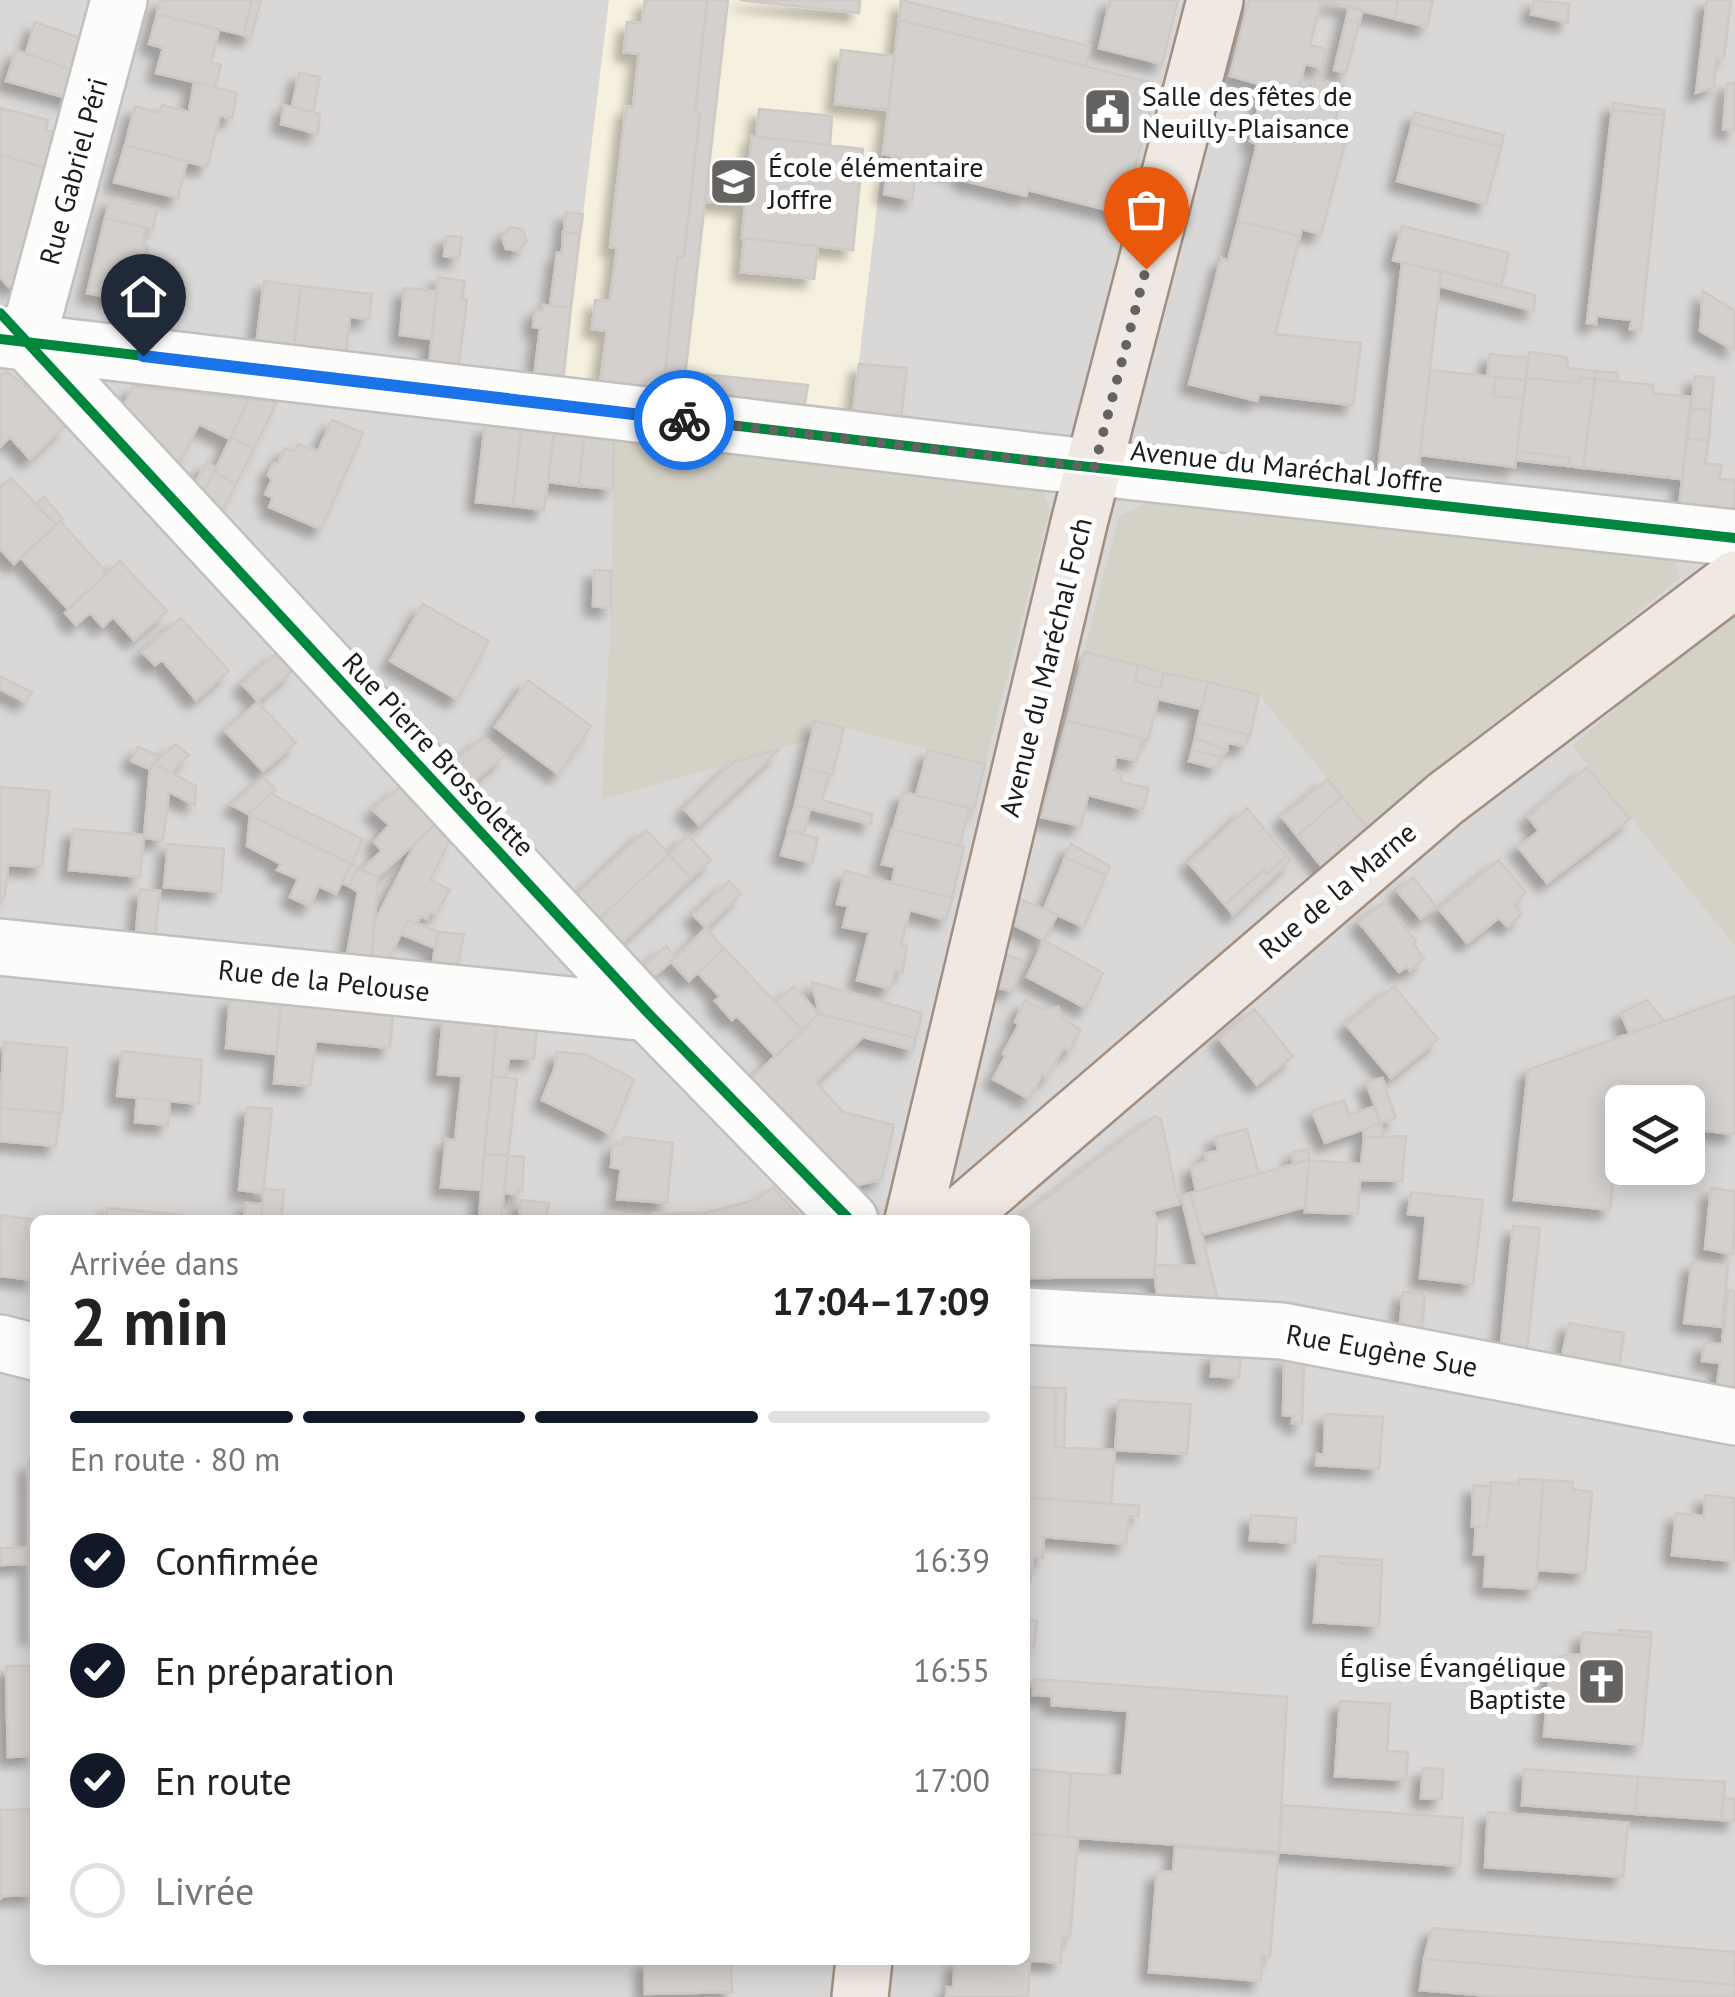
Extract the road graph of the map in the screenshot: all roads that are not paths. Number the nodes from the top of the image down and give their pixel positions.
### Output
1 (120, 0) edge
2 (1215, 0) edge
3 (9, 332) edge
4 (1094, 468) junction
5 (1735, 538) edge
6 (1735, 580) edge
7 (0, 947) edge
8 (648, 1013) junction
9 (845, 1215) edge
10 (914, 1215) edge
11 (960, 1215) edge
12 (1030, 1316) edge
13 (0, 1343) edge
14 (30, 1351) edge
15 (1735, 1417) edge
16 (863, 1965) edge
17 (860, 1997) edge

1 - 3 street, Rue Gabriel Péri
2 - 4 main road, Avenue du Maréchal Foch
3 - 4 street, Avenue du Maréchal Joffre
3 - 8 street, Rue Pierre Brossolette
4 - 5 street, Avenue du Maréchal Joffre
4 - 10 main road, Avenue du Maréchal Foch
6 - 11 main road, Rue de la Marne
7 - 8 street, Rue de la Pelouse
8 - 9 street, Rue Pierre Brossolette
12 - 15 street, Rue Eugène Sue
13 - 14 street
16 - 17 main road

